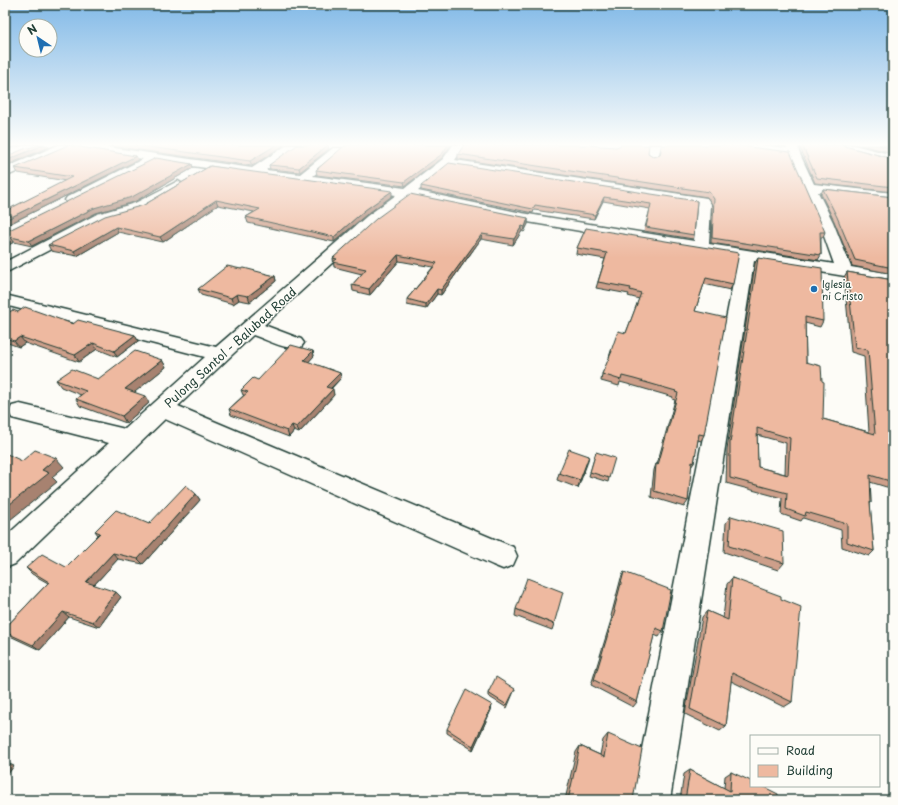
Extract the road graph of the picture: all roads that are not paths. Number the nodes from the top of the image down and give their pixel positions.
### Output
1 (106, 183) edge
2 (181, 183) edge
3 (337, 183) edge
4 (419, 183) edge
5 (581, 183) edge
6 (807, 183) edge
7 (809, 187) junction
8 (406, 192) junction
9 (893, 197) edge
10 (60, 206) edge
11 (701, 247) junction
12 (747, 254) junction
13 (5, 268) edge
14 (844, 270) junction
15 (893, 279) edge
16 (5, 300) edge
17 (251, 327) junction
18 (294, 343) dead end
19 (220, 354) junction
20 (162, 408) junction
21 (20, 412) dead end
22 (129, 439) junction
23 (5, 555) edge
24 (503, 556) dead end
25 (651, 800) edge

1 - 10 street
2 - 13 street
3 - 8 street
4 - 8 street, Pulong Santol - Balubad Road
5 - 11 street
6 - 7 street
7 - 9 street
7 - 14 street
8 - 11 street
8 - 17 street, Pulong Santol - Balubad Road
11 - 12 street
12 - 14 street
12 - 25 street
14 - 15 street
16 - 19 street
17 - 18 street
17 - 19 street, Pulong Santol - Balubad Road
19 - 20 street, Pulong Santol - Balubad Road
20 - 22 street, Pulong Santol - Balubad Road
20 - 24 street
21 - 22 street
22 - 23 street, Pulong Santol - Balubad Road

